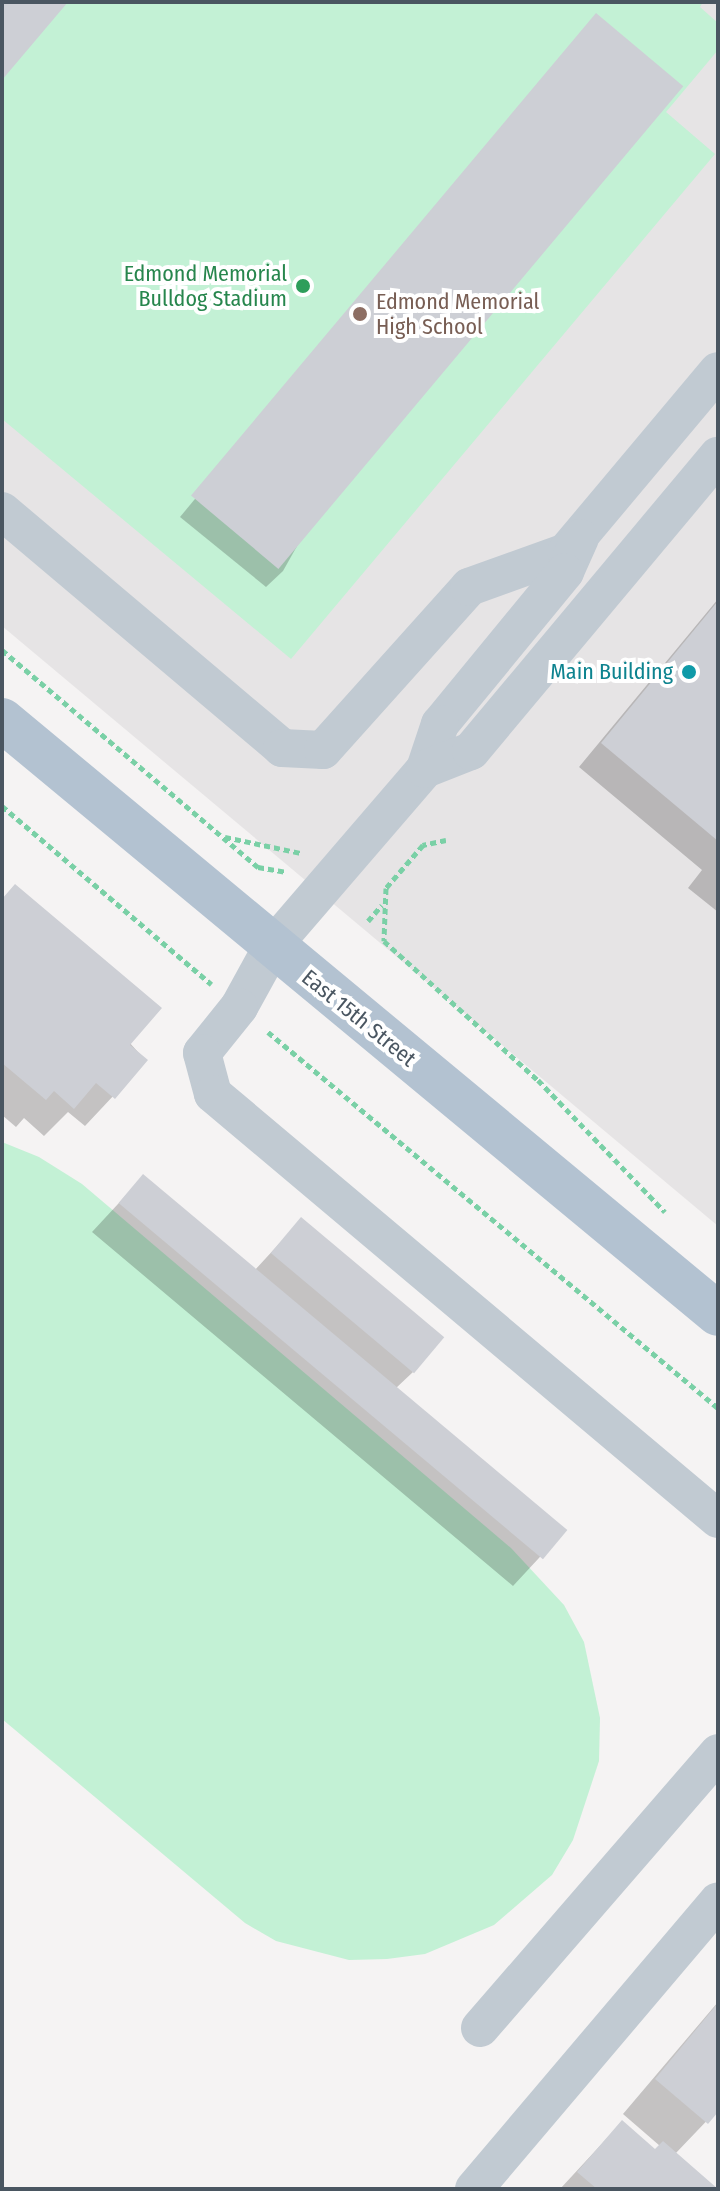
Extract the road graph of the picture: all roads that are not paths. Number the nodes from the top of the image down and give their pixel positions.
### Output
1 (718, 371) edge
2 (718, 456) edge
3 (2, 511) edge
4 (580, 538) junction
5 (2, 720) edge
6 (425, 769) junction
7 (272, 947) junction
8 (718, 1314) edge
9 (718, 1519) edge
10 (718, 1753) edge
11 (718, 1901) edge
12 (480, 2028) dead end
13 (474, 2189) edge

1 - 4 street
2 - 6 street
3 - 4 street
4 - 6 street
5 - 7 main road, East 15th Street
6 - 7 street
7 - 8 main road, East 15th Street
7 - 9 street
10 - 12 street
11 - 13 street

